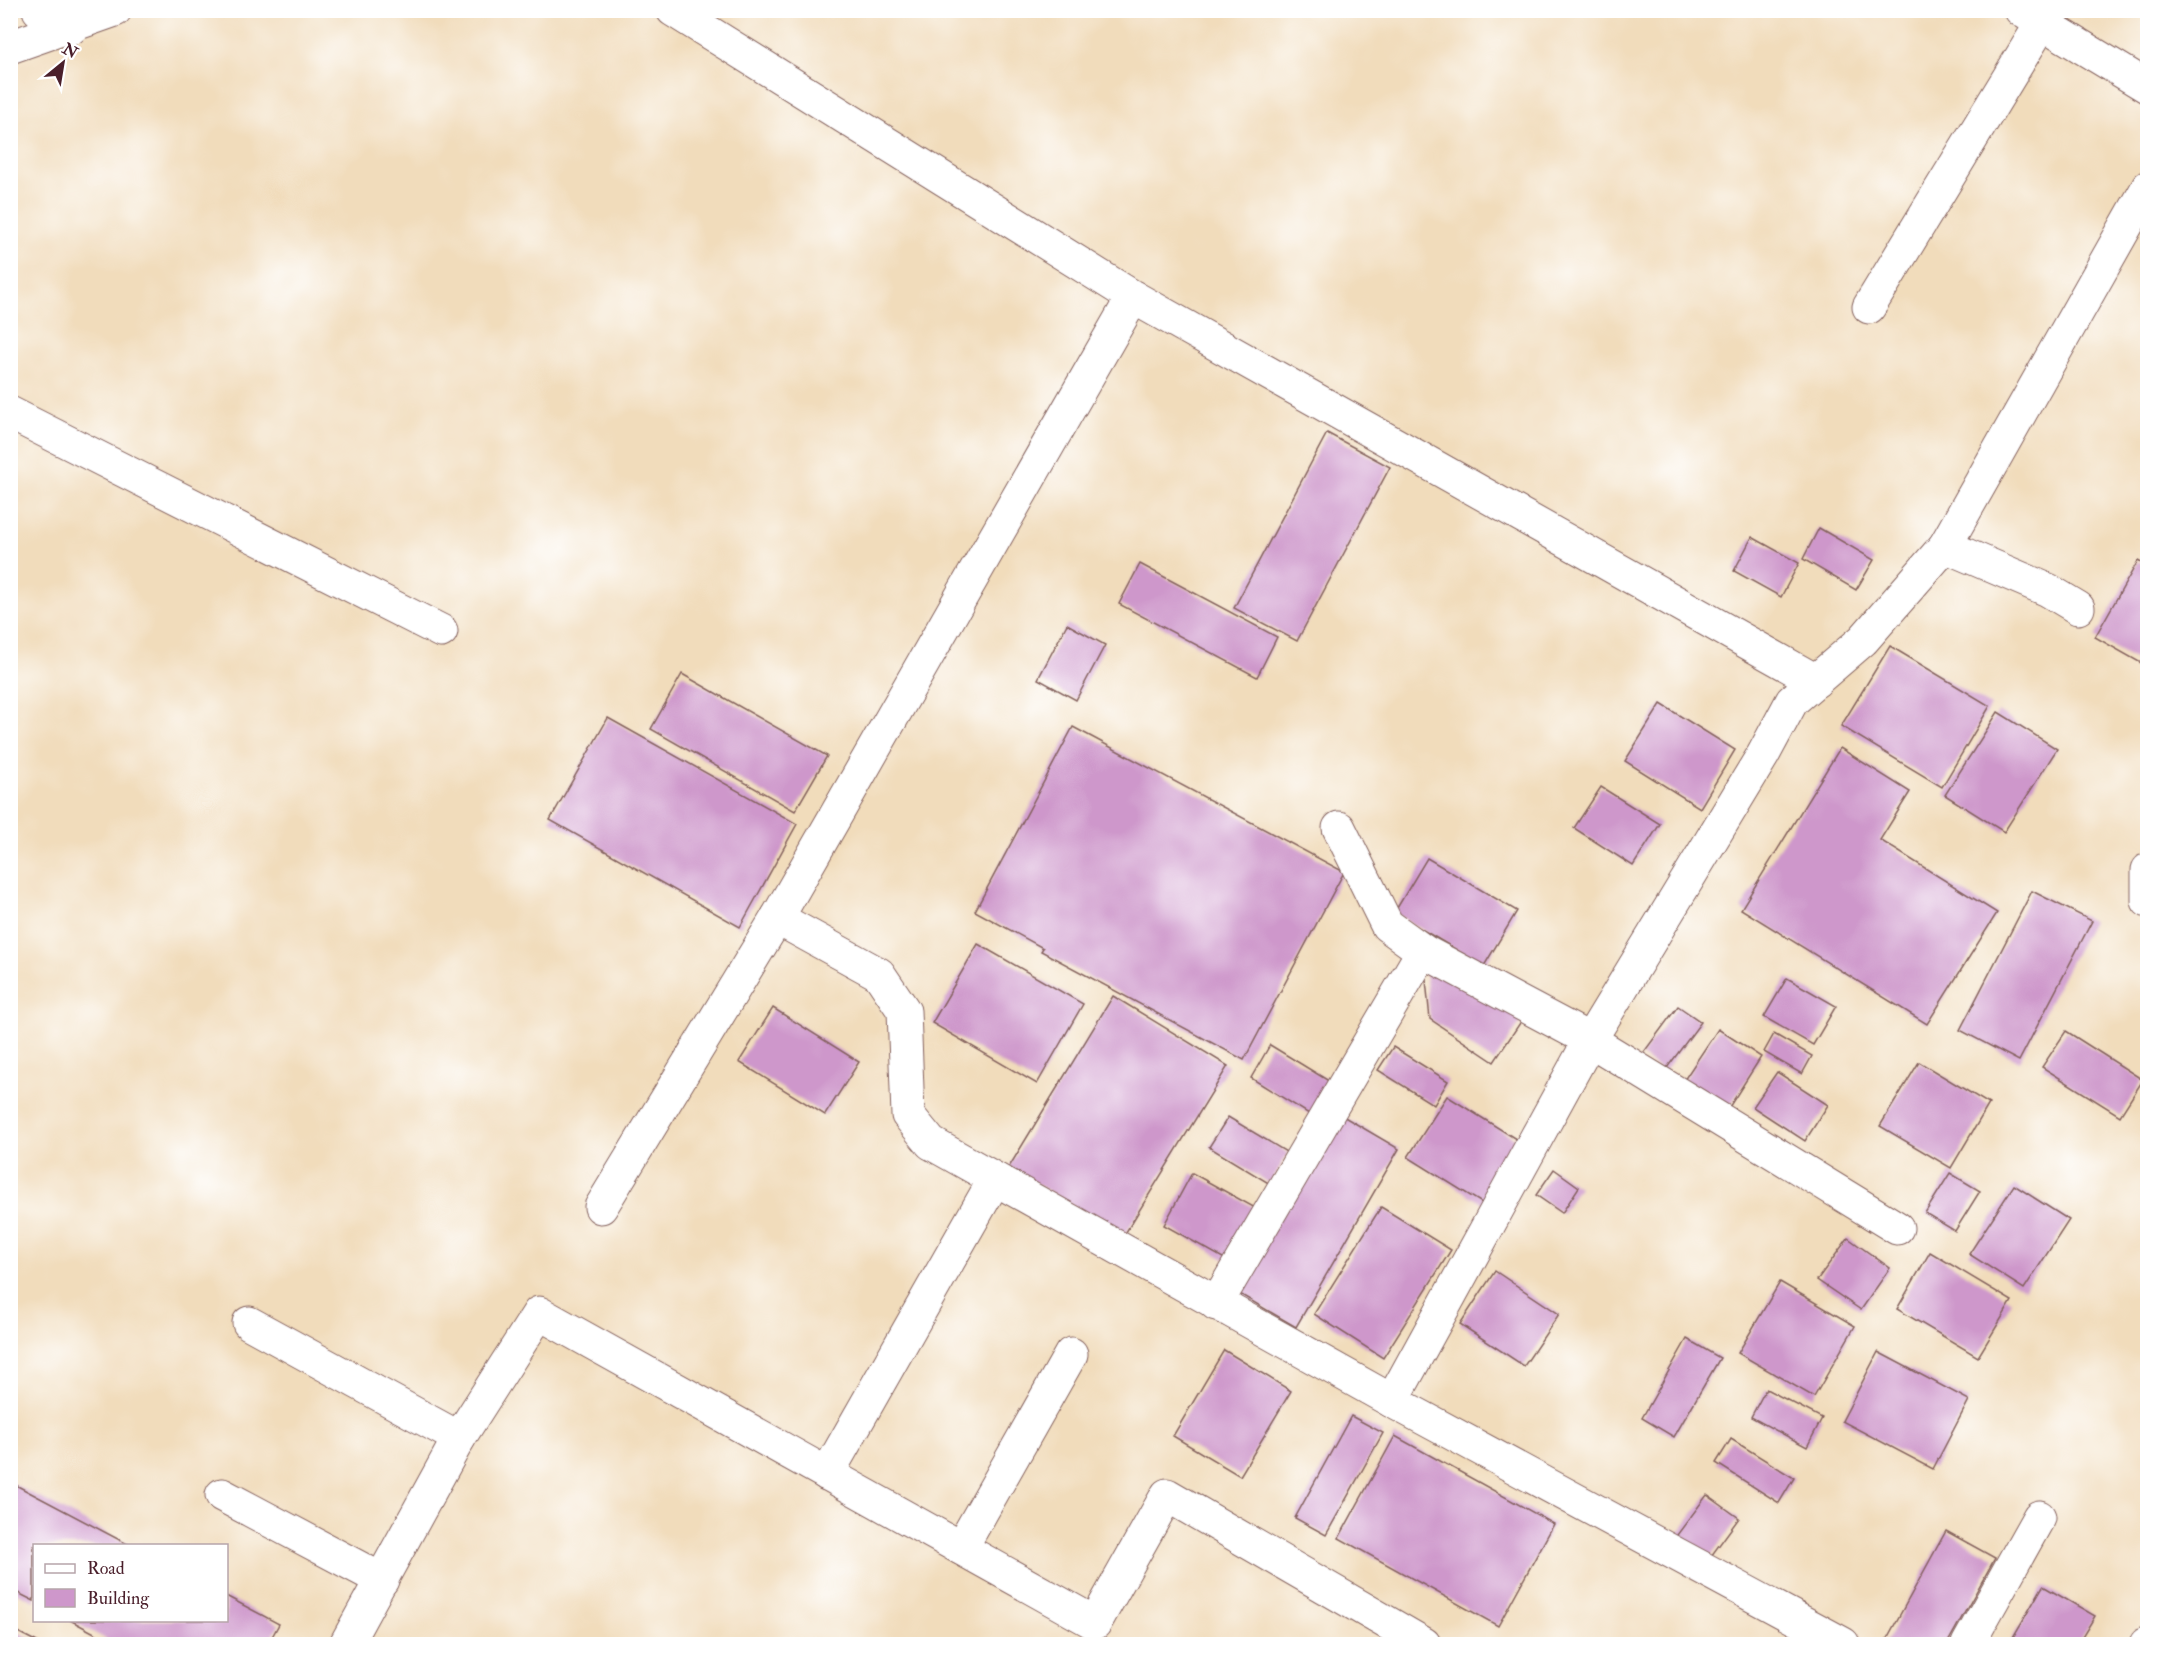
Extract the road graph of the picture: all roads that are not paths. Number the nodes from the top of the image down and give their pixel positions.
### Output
1 (39, 10) edge
2 (115, 10) edge
3 (673, 10) edge
4 (2031, 17) edge
5 (70, 28) junction
6 (10, 47) edge
7 (2148, 87) edge
8 (2148, 187) edge
9 (1133, 297) junction
10 (1869, 308) dead end
11 (10, 413) edge
12 (1945, 546) junction
13 (2078, 608) dead end
14 (441, 631) dead end
15 (1816, 681) junction
16 (1339, 828) dead end
17 (2148, 870) edge
18 (2148, 901) edge
19 (777, 918) junction
20 (1423, 951) junction
21 (1590, 1040) junction
22 (995, 1179) junction
23 (601, 1207) dead end
24 (1897, 1228) dead end
25 (1216, 1304) junction
26 (249, 1323) dead end
27 (1071, 1354) dead end
28 (1392, 1401) junction
29 (459, 1438) junction
30 (827, 1474) junction
31 (222, 1495) dead end
32 (2039, 1517) dead end
33 (961, 1548) junction
34 (382, 1580) junction
35 (346, 1644) edge
36 (1424, 1644) edge
37 (1843, 1644) edge
38 (1968, 1644) edge

1 - 5 street
2 - 5 street
3 - 9 street
4 - 7 street
4 - 10 street
5 - 6 street
8 - 12 street
9 - 15 street
9 - 19 street
11 - 14 street
12 - 13 street
12 - 15 street
15 - 21 street
16 - 20 street
17 - 18 street
19 - 22 street
19 - 23 street
20 - 21 street
20 - 25 street
21 - 24 street
21 - 28 street
22 - 25 street
22 - 30 street
25 - 28 street
26 - 29 street
27 - 33 street
28 - 37 street
29 - 30 street
29 - 34 street
30 - 33 street
31 - 34 street
32 - 38 street
33 - 36 street
34 - 35 street

